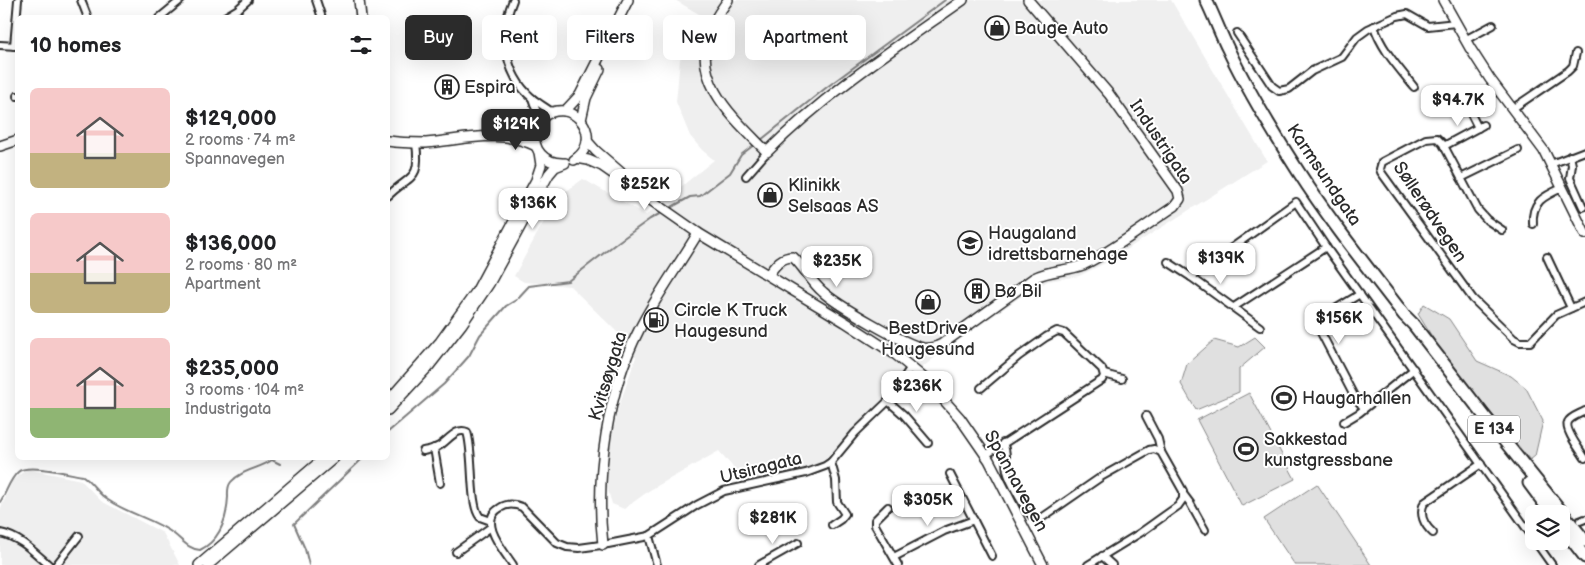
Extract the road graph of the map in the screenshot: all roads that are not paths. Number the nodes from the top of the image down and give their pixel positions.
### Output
1 (18, 0) edge
2 (81, 0) edge
3 (181, 0) edge
4 (248, 0) edge
5 (316, 0) edge
6 (359, 0) edge
7 (513, 0) edge
8 (628, 0) edge
9 (635, 0) edge
10 (728, 0) edge
11 (962, 0) edge
12 (1028, 0) edge
13 (1200, 0) edge
14 (1206, 0) edge
15 (1443, 0) edge
16 (17, 15) edge
17 (87, 15) edge
18 (163, 15) edge
19 (228, 15) edge
20 (321, 15) edge
21 (361, 15) edge
22 (1456, 23) junction
23 (1493, 25) dead end
24 (1374, 26) junction
25 (1237, 33) dead end
26 (1465, 40) junction
27 (0, 45) edge
28 (15, 46) edge
29 (1227, 47) junction
30 (1576, 53) dead end
31 (1414, 87) dead end
32 (532, 98) junction
33 (1467, 106) dead end
34 (1512, 109) junction
35 (565, 111) junction
36 (552, 112) junction
37 (540, 120) junction
38 (581, 120) junction
39 (535, 130) junction
40 (502, 136) junction
41 (587, 140) junction
42 (15, 141) edge
43 (390, 142) edge
44 (416, 143) junction
45 (0, 146) edge
46 (1444, 146) junction
47 (537, 149) junction
48 (1518, 150) dead end
49 (1585, 151) edge
50 (768, 152) junction
51 (1570, 156) junction
52 (577, 158) junction
53 (566, 163) junction
54 (1551, 164) junction
55 (746, 176) dead end
56 (1461, 178) junction
57 (1562, 188) junction
58 (640, 192) junction
59 (390, 195) edge
60 (1583, 206) dead end
61 (1533, 224) dead end
62 (1502, 230) dead end
63 (698, 233) junction
64 (1585, 234) edge
65 (1326, 247) junction
66 (1547, 257) dead end
67 (1168, 262) dead end
68 (768, 275) junction
69 (1191, 277) junction
70 (1360, 294) junction
71 (1585, 302) edge
72 (1234, 307) junction
73 (1570, 308) junction
74 (1404, 315) junction
75 (1260, 327) dead end
76 (914, 369) junction
77 (1414, 370) junction
78 (1104, 374) junction
79 (1122, 379) dead end
80 (981, 388) dead end
81 (390, 399) edge
82 (888, 401) junction
83 (390, 408) edge
84 (1364, 408) junction
85 (1585, 411) edge
86 (1146, 416) dead end
87 (1344, 422) dead end
88 (928, 443) dead end
89 (1003, 444) junction
90 (434, 448) junction
91 (422, 451) dead end
92 (1162, 452) junction
93 (986, 456) junction
94 (1585, 458) edge
95 (322, 460) edge
96 (332, 460) edge
97 (831, 462) junction
98 (1481, 464) junction
99 (950, 474) dead end
100 (440, 483) dead end
101 (1184, 495) junction
102 (1545, 505) edge
103 (888, 507) dead end
104 (974, 520) junction
105 (491, 524) junction
106 (832, 525) dead end
107 (1525, 527) edge
108 (1205, 530) dead end
109 (0, 533) edge
110 (1432, 533) dead end
111 (79, 536) dead end
112 (649, 536) junction
113 (1570, 538) edge
114 (1585, 542) edge
115 (798, 543) dead end
116 (603, 545) junction
117 (1541, 550) edge
118 (456, 552) dead end
119 (992, 556) dead end
120 (1102, 556) junction
121 (894, 557) junction
122 (1585, 557) edge
123 (49, 565) edge
124 (56, 565) edge
125 (199, 565) edge
126 (208, 565) edge
127 (513, 565) edge
128 (658, 565) edge
129 (759, 565) edge
130 (898, 565) edge
131 (1043, 565) edge
132 (1088, 565) edge
133 (1112, 565) edge
134 (1552, 565) edge

1 - 16 street
2 - 17 street
3 - 18 street
4 - 19 street
5 - 20 street
6 - 21 main road
7 - 32 street
8 - 35 main road
9 - 38 main road
10 - 50 main road
11 - 50 main road
12 - 68 main road, Industrigata
13 - 29 highway, Karmsundgata / E 134
14 - 29 highway, Karmsundgata / E 134
15 - 22 main road
22 - 24 street
22 - 26 main road
23 - 26 street
24 - 25 street
24 - 31 street
26 - 34 main road
27 - 28 street
29 - 74 highway, Karmsundgata / E 134
30 - 34 street
32 - 36 street
32 - 37 street
33 - 46 street
34 - 54 main road
35 - 36 main road
35 - 38 main road
36 - 37 main road
37 - 39 main road
38 - 41 main road
39 - 40 main road
39 - 47 main road
40 - 44 main road
40 - 47 main road
41 - 52 main road
41 - 58 main road
42 - 45 main road
43 - 44 main road
44 - 59 street
46 - 56 street
46 - 73 street, Søllerødvegen
47 - 53 main road
47 - 81 main road
48 - 56 street
49 - 51 street
50 - 55 street
51 - 54 street
51 - 60 street
52 - 53 main road
52 - 58 main road
53 - 83 main road
54 - 57 main road
56 - 62 street
57 - 61 street
57 - 64 main road
58 - 63 main road, Spannavegen
63 - 68 main road, Spannavegen
63 - 116 main road, Kvitsøygata
65 - 69 street
65 - 70 street
65 - 72 street
66 - 73 street
67 - 69 street
68 - 76 main road, Spannavegen
69 - 72 street
70 - 77 street
70 - 84 street
71 - 73 street
72 - 75 street
74 - 102 highway, Karmsundgata / E 134
74 - 114 highway, Karmsundgata / E 134
76 - 82 street
76 - 93 main road, Spannavegen
77 - 84 street
77 - 98 street
78 - 79 street
78 - 80 street
78 - 89 street
82 - 88 street
82 - 97 street
84 - 87 street
85 - 94 street
86 - 92 street
89 - 92 street
89 - 93 street
90 - 91 street
90 - 100 street
90 - 105 street
92 - 101 street
93 - 131 main road, Spannavegen
95 - 125 main road
96 - 126 main road
97 - 106 street
97 - 112 street, Utsiragata
98 - 107 street
98 - 110 street
99 - 104 street
101 - 108 street
101 - 120 street
103 - 121 street
104 - 119 street
104 - 121 street
105 - 116 street, Utsiragata
105 - 118 street
105 - 127 street
109 - 123 street
111 - 124 street
112 - 116 street, Utsiragata
112 - 128 street
113 - 122 highway
115 - 129 street
117 - 134 street
120 - 132 street
120 - 133 street
121 - 130 street

